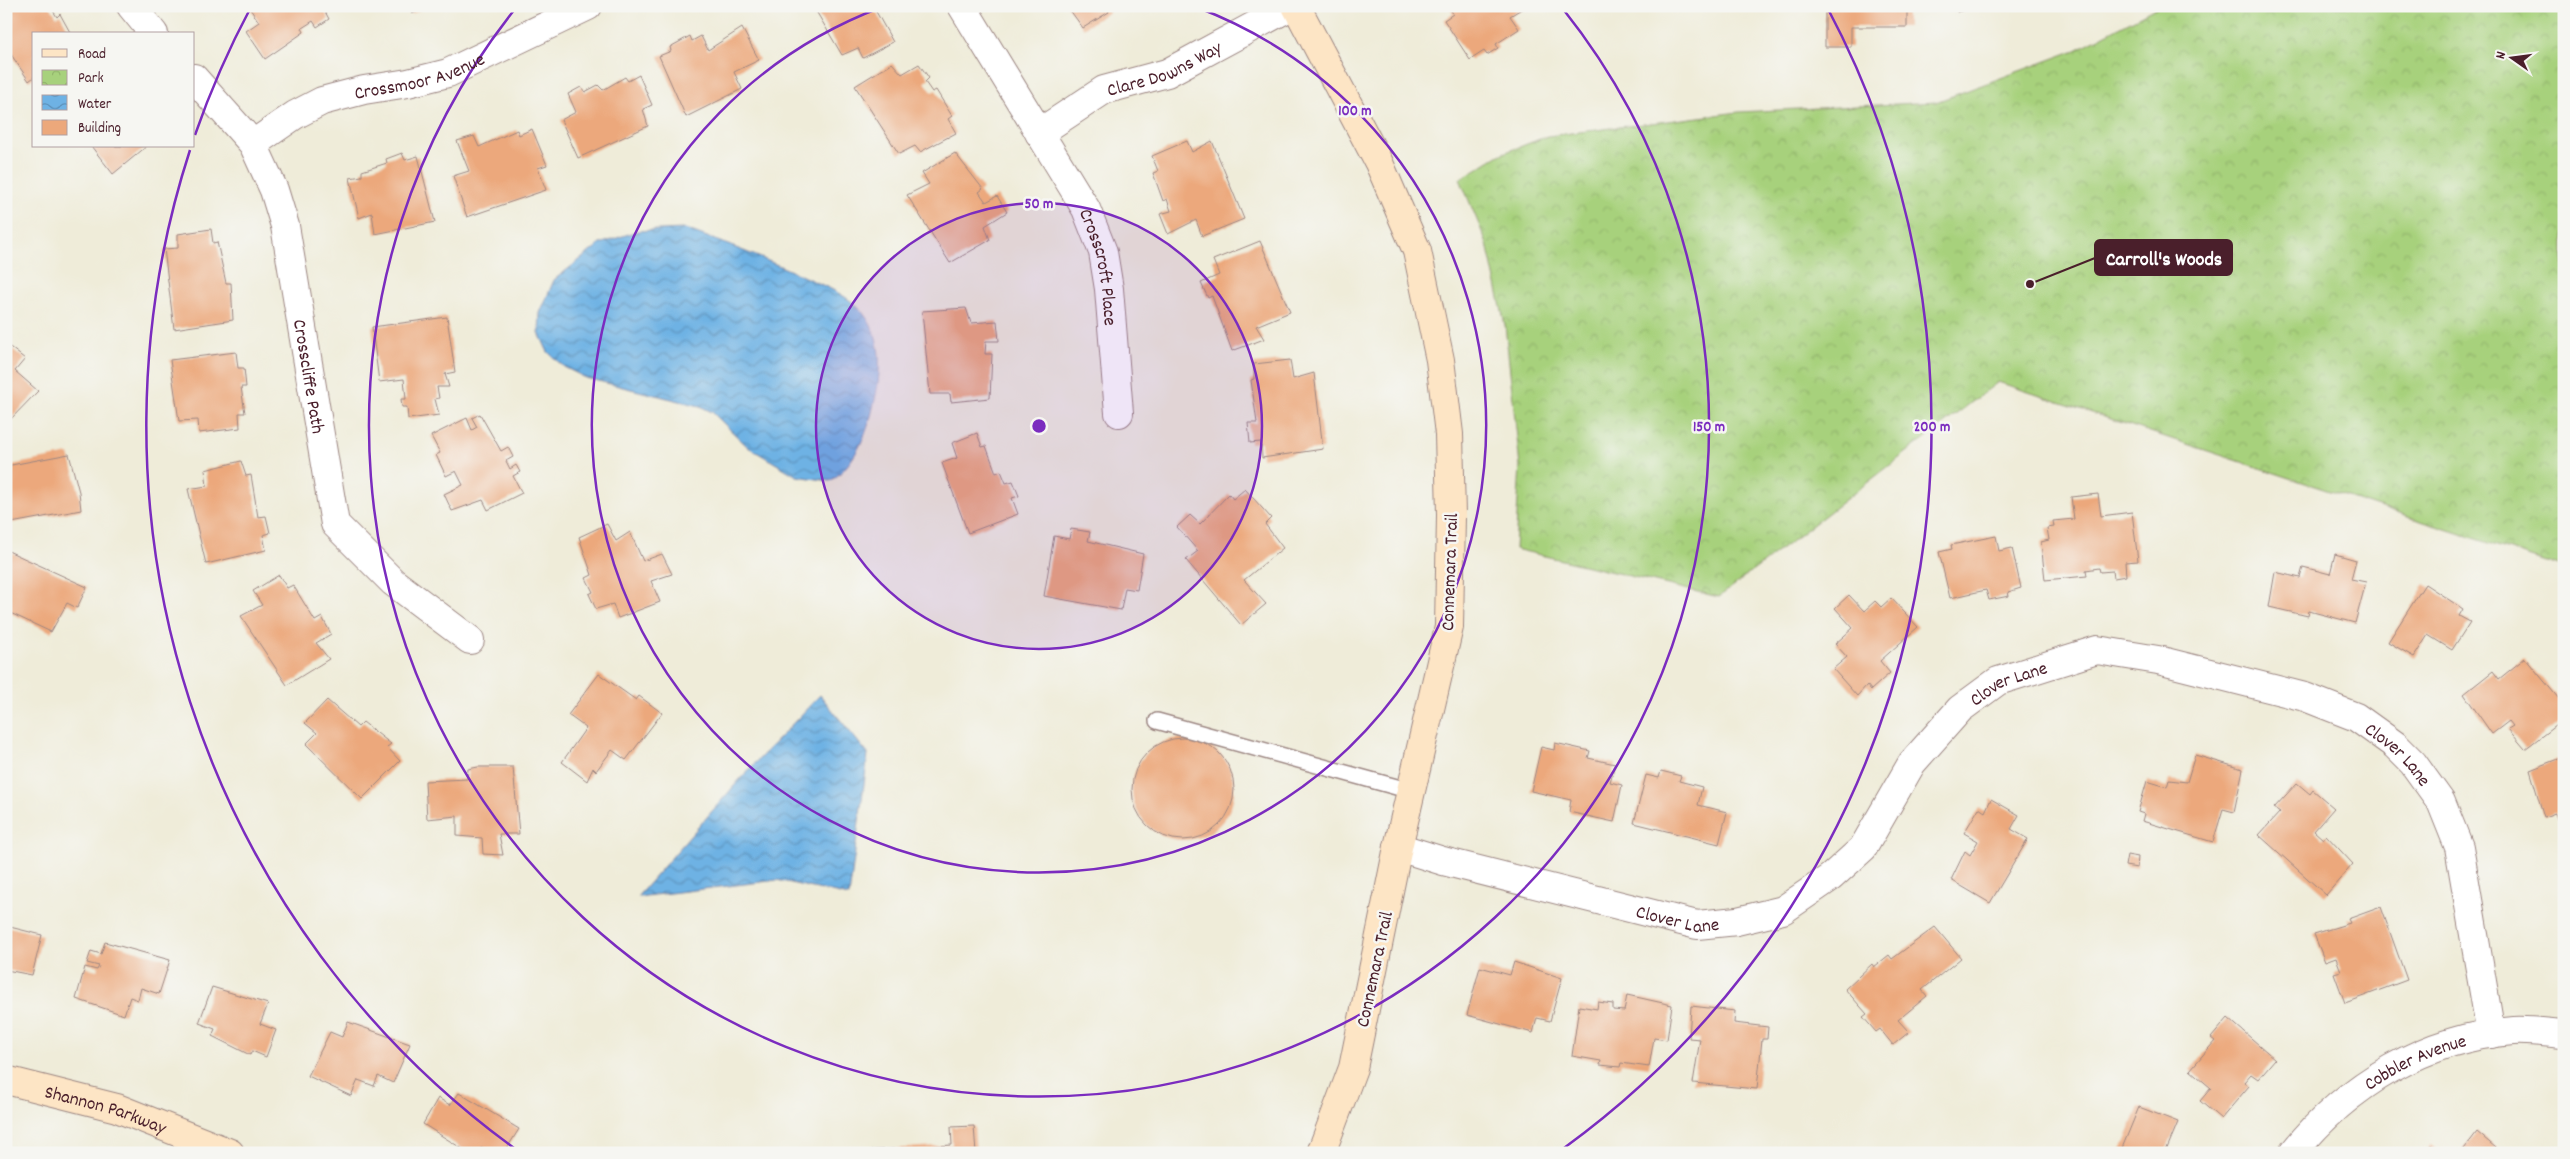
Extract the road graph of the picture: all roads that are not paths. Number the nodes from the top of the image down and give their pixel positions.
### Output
1 (131, 6) edge
2 (588, 6) edge
3 (962, 6) edge
4 (1291, 6) edge
5 (1296, 6) edge
6 (152, 32) edge
7 (195, 79) edge
8 (1039, 133) junction
9 (253, 144) junction
10 (1119, 413) dead end
11 (470, 640) dead end
12 (1157, 721) dead end
13 (1411, 791) junction
14 (1398, 847) junction
15 (2491, 1034) junction
16 (2564, 1034) edge
17 (6, 1080) edge
18 (230, 1153) edge
19 (1321, 1153) edge
20 (2293, 1153) edge

1 - 6 street
2 - 9 street, Crossmoor Avenue
3 - 8 street, Crosscroft Place
4 - 8 street, Clare Downs Way
5 - 13 street, Connemara Trail
7 - 9 street, Crosscliffe Path
8 - 10 street, Crosscroft Place
9 - 11 street, Crosscliffe Path
12 - 13 lane
13 - 14 street, Connemara Trail
14 - 15 street, Clover Lane
14 - 19 street, Connemara Trail
15 - 16 street, Cobbler Avenue
15 - 20 street, Cobbler Avenue
17 - 18 street, Shannon Parkway

